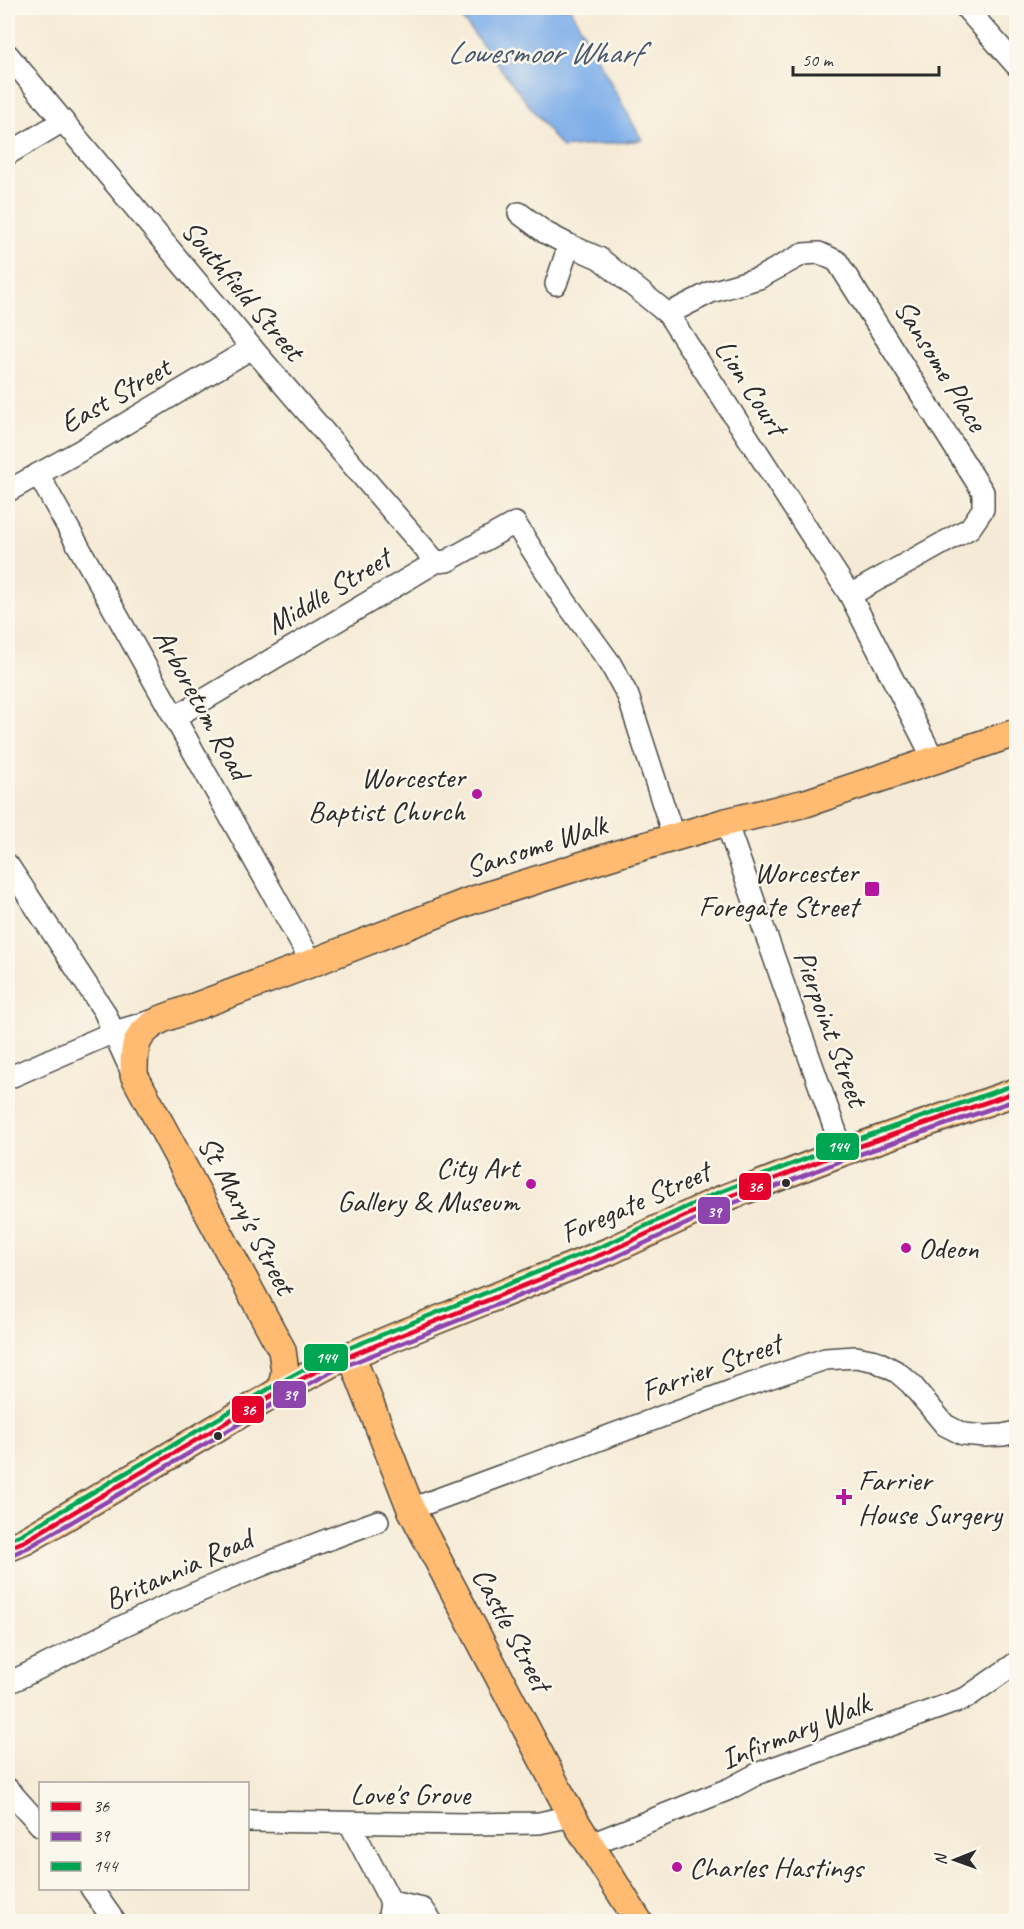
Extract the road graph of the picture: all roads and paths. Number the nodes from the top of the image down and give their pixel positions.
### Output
1 (966, 8) edge
2 (8, 55) edge
3 (1017, 65) edge
4 (63, 121) junction
5 (8, 154) edge
6 (519, 213) dead end
7 (569, 245) junction
8 (556, 284) dead end
9 (668, 314) junction
10 (252, 348) junction
11 (38, 474) junction
12 (8, 491) edge
13 (436, 562) junction
14 (850, 595) junction
15 (175, 717) junction
16 (1017, 734) edge
17 (934, 760) junction
18 (726, 822) junction
19 (674, 838) junction
20 (8, 865) edge
21 (312, 963) junction
22 (164, 1018) junction
23 (114, 1032) junction
24 (134, 1075) junction
25 (8, 1078) edge
26 (1017, 1092) edge
27 (843, 1152) junction
28 (351, 1355) junction
29 (281, 1390) junction
30 (1017, 1432) edge
31 (411, 1509) junction
32 (378, 1521) dead end
33 (8, 1548) edge
34 (1017, 1663) edge
35 (8, 1683) edge
36 (8, 1789) edge
37 (572, 1816) junction
38 (249, 1821) edge
39 (39, 1824) edge
40 (350, 1824) junction
41 (590, 1845) junction
42 (92, 1890) edge
43 (389, 1912) edge
44 (115, 1922) edge
45 (432, 1922) edge
46 (639, 1922) edge

1 - 3 street
2 - 4 street, Southfield Street
4 - 5 street
4 - 10 street, Southfield Street
6 - 7 street, Lion Court
7 - 8 street
7 - 9 street, Lion Court
9 - 14 street, Lion Court
9 - 14 street, Sansome Place
10 - 11 street, East Street
10 - 13 street, Southfield Street
11 - 12 street, East Street
11 - 15 street, Arboretum Road
13 - 15 street, Middle Street
13 - 19 street, Middle Street
14 - 17 street
15 - 21 street, Arboretum Road
16 - 17 main road
17 - 18 main road, Sansome Walk
18 - 19 main road, Sansome Walk
18 - 27 street, Pierpoint Street
19 - 21 main road, Sansome Walk
20 - 23 street
21 - 22 main road, Sansome Walk
22 - 23 street, Sansome Walk
22 - 24 main road
23 - 24 street
23 - 25 street, Sansome Walk
24 - 29 main road, St Mary's Street
26 - 27 main road, Foregate Street
27 - 28 main road, Foregate Street
28 - 29 main road, Foregate Street
28 - 31 main road, Castle Street
29 - 33 main road, Foregate Street
30 - 31 street, Farrier Street
31 - 37 main road, Castle Street
32 - 35 street, Britannia Road
34 - 41 street, Infirmary Walk
36 - 39 street
37 - 40 street, Love's Grove
37 - 41 main road, Castle Street
38 - 40 street, Love's Grove
40 - 43 street
41 - 46 main road, Castle Street
42 - 44 street
43 - 45 street

